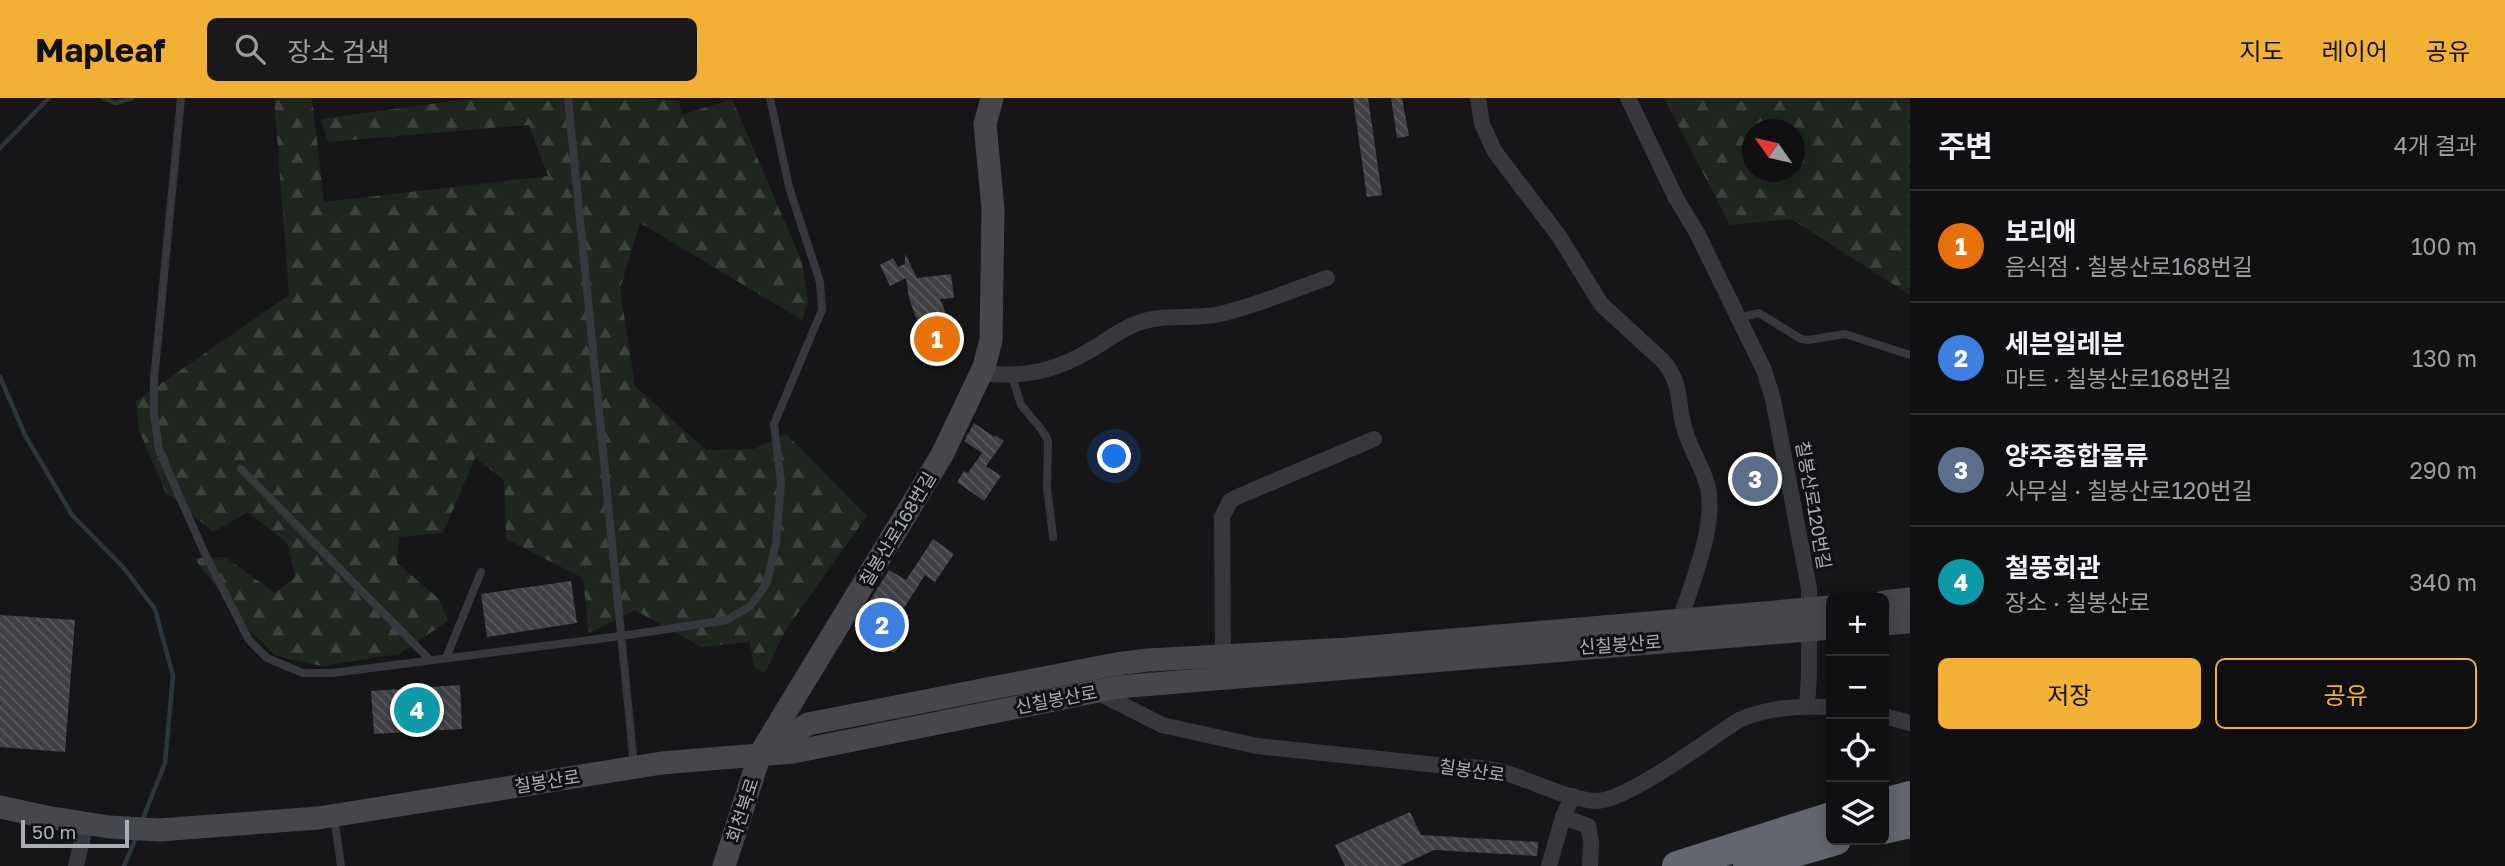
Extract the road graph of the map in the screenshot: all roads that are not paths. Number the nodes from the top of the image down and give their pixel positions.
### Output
1 (181, 98) edge
2 (568, 98) edge
3 (771, 98) edge
4 (992, 98) edge
5 (1478, 98) edge
6 (1628, 98) edge
7 (1327, 278) dead end
8 (1739, 318) junction
9 (1910, 355) edge
10 (982, 373) junction
11 (1012, 376) junction
12 (1374, 439) dead end
13 (241, 468) dead end
14 (1053, 537) dead end
15 (481, 572) dead end
16 (1910, 599) edge
17 (1889, 601) edge
18 (1820, 618) edge
19 (1680, 620) junction
20 (1910, 622) edge
21 (1889, 624) edge
22 (621, 636) junction
23 (1223, 656) junction
24 (446, 658) junction
25 (429, 660) junction
26 (1095, 691) junction
27 (1807, 706) junction
28 (1826, 707) edge
29 (1889, 717) edge
30 (1910, 723) edge
31 (760, 754) junction
32 (634, 768) junction
33 (1573, 796) junction
34 (1910, 796) edge
35 (1889, 802) edge
36 (0, 807) edge
37 (334, 815) junction
38 (1563, 817) junction
39 (1826, 819) edge
40 (86, 823) junction
41 (1910, 823) edge
42 (1889, 828) edge
43 (1826, 843) edge
44 (76, 866) edge
45 (341, 866) edge
46 (724, 866) edge
47 (1549, 866) edge
48 (1590, 866) edge
49 (1677, 866) edge
50 (1748, 866) edge

1 - 25 lane
2 - 22 lane
3 - 22 lane
4 - 10 street, 칠봉산로168번길
5 - 19 street, 신칠봉산로
6 - 8 street, 칠봉산로120번길
7 - 11 street
8 - 9 lane
8 - 18 street, 칠봉산로120번길
10 - 11 street
10 - 31 street, 칠봉산로168번길
11 - 14 lane
12 - 23 street
13 - 25 lane
15 - 24 lane
16 - 17 street
18 - 19 street, 신칠봉산로
18 - 26 street, 신칠봉산로
18 - 27 street, 칠봉산로120번길
19 - 23 street, 신칠봉산로
20 - 21 street
22 - 24 lane
22 - 32 lane
23 - 31 street, 신칠봉산로
24 - 25 lane
26 - 31 street, 신칠봉산로
26 - 33 street, 칠봉산로
27 - 28 street, 칠봉산로
27 - 33 street, 칠봉산로
29 - 30 street
31 - 32 street, 칠봉산로
31 - 46 street, 회천북로
32 - 37 street, 칠봉산로
33 - 38 street
34 - 35 highway
36 - 40 street, 칠봉산로
37 - 40 street, 칠봉산로
37 - 45 lane
38 - 47 street
38 - 48 street
39 - 49 highway
40 - 44 street
41 - 42 highway
43 - 50 highway

